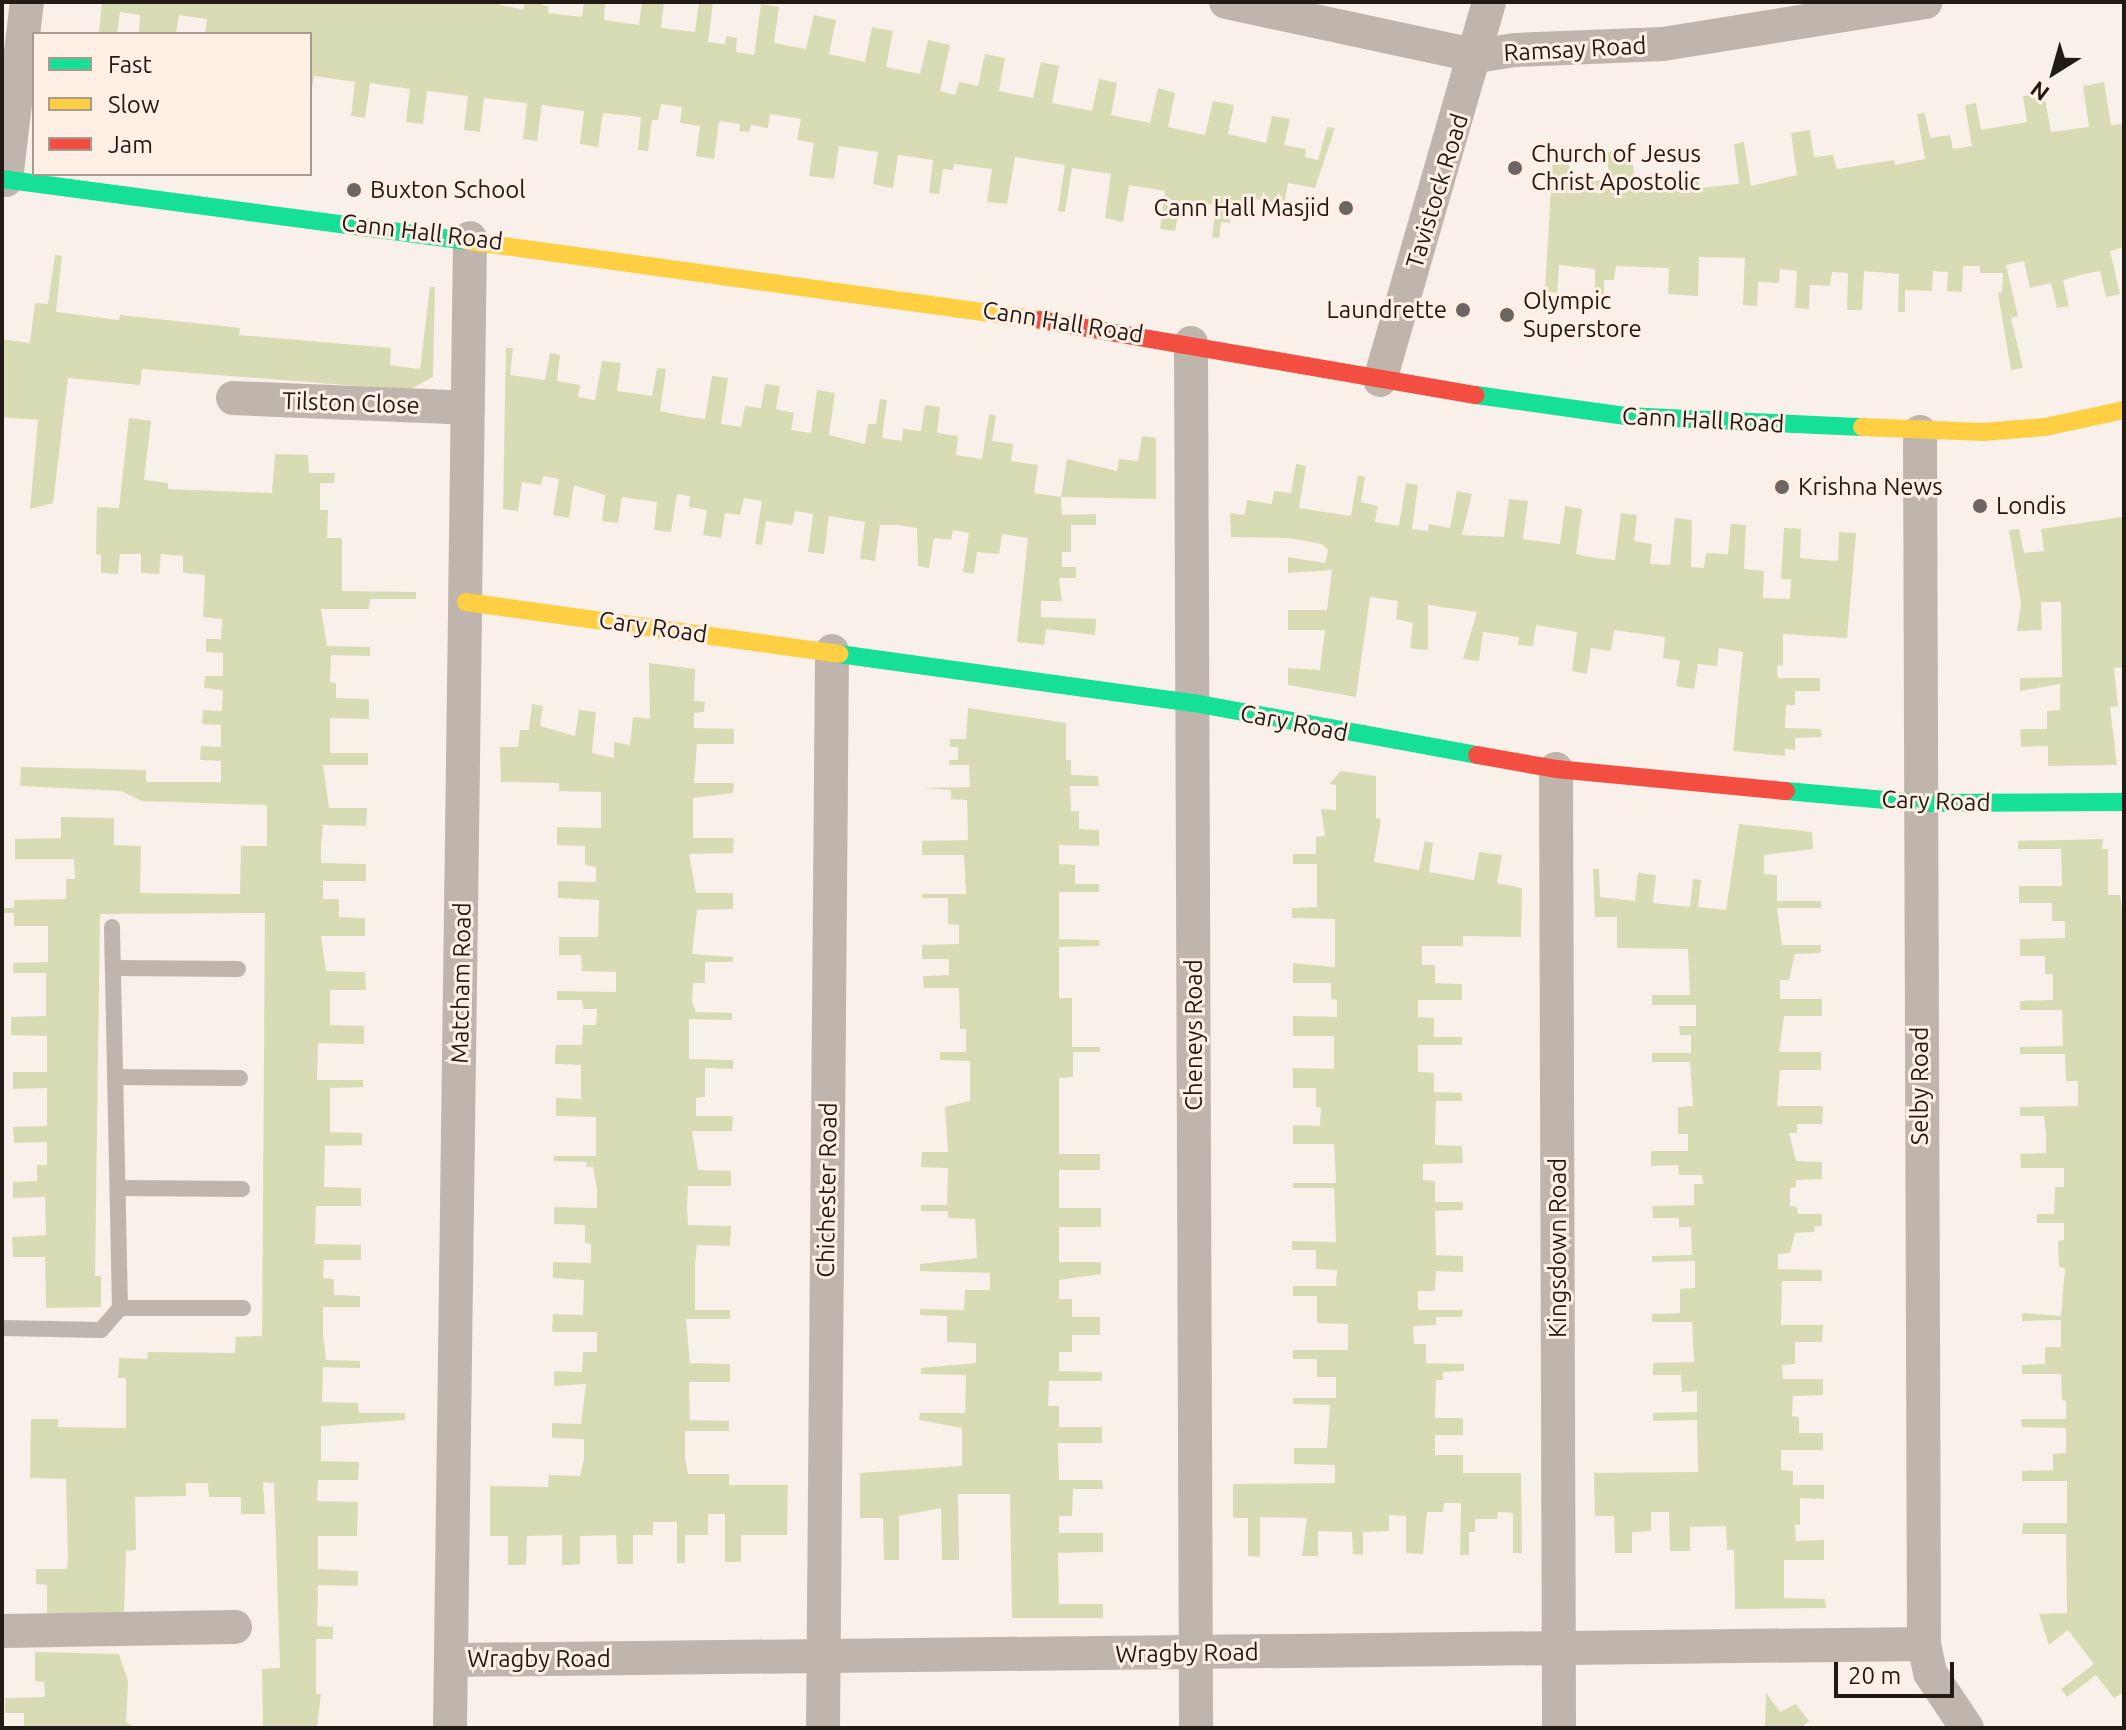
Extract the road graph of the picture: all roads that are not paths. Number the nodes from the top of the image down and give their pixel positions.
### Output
1 (27, 2) edge
2 (1226, 2) edge
3 (1489, 2) edge
4 (1926, 2) edge
5 (1477, 56) junction
6 (4, 180) edge
7 (470, 238) junction
8 (1191, 343) junction
9 (1380, 380) junction
10 (233, 398) dead end
11 (468, 408) junction
12 (2124, 410) edge
13 (1920, 432) junction
14 (466, 602) junction
15 (832, 651) junction
16 (1194, 703) junction
17 (1556, 769) junction
18 (2124, 802) edge
19 (1918, 803) junction
20 (112, 927) dead end
21 (113, 968) junction
22 (238, 969) dead end
23 (115, 1077) junction
24 (240, 1078) dead end
25 (118, 1188) junction
26 (242, 1189) dead end
27 (120, 1308) junction
28 (243, 1308) dead end
29 (2, 1328) edge
30 (235, 1627) dead end
31 (2, 1631) edge
32 (1924, 1644) junction
33 (1559, 1647) junction
34 (1196, 1653) junction
35 (823, 1657) junction
36 (451, 1660) junction
37 (450, 1728) edge
38 (823, 1728) edge
39 (1196, 1728) edge
40 (1559, 1728) edge
41 (1967, 1728) edge

1 - 6 street
2 - 5 street, Ramsay Road
3 - 5 street, Tavistock Road
4 - 5 street, Ramsay Road
5 - 9 street, Tavistock Road
6 - 7 street, Cann Hall Road
7 - 8 street, Cann Hall Road
7 - 11 street, Matcham Road
8 - 9 street, Cann Hall Road
8 - 16 street, Cheneys Road
9 - 13 street, Cann Hall Road
10 - 11 street, Tilston Close
11 - 14 street, Matcham Road
12 - 13 street, Cann Hall Road
13 - 19 street, Selby Road
14 - 15 street, Cary Road
14 - 36 street, Matcham Road
15 - 16 street, Cary Road
15 - 35 street, Chichester Road
16 - 17 street, Cary Road
16 - 34 street, Cheneys Road
17 - 19 street, Cary Road
17 - 33 street, Kingsdown Road
18 - 19 street, Cary Road
19 - 32 street, Selby Road
20 - 21 lane
21 - 22 lane
21 - 23 lane
23 - 24 lane
23 - 25 lane
25 - 26 lane
25 - 27 lane
27 - 28 lane
27 - 29 lane
30 - 31 street
32 - 33 street, Wragby Road
32 - 41 street, Selby Road
33 - 34 street, Wragby Road
33 - 40 street, Kingsdown Road
34 - 35 street, Wragby Road
34 - 39 street, Cheneys Road
35 - 36 street, Wragby Road
35 - 38 street, Chichester Road
36 - 37 street, Matcham Road

